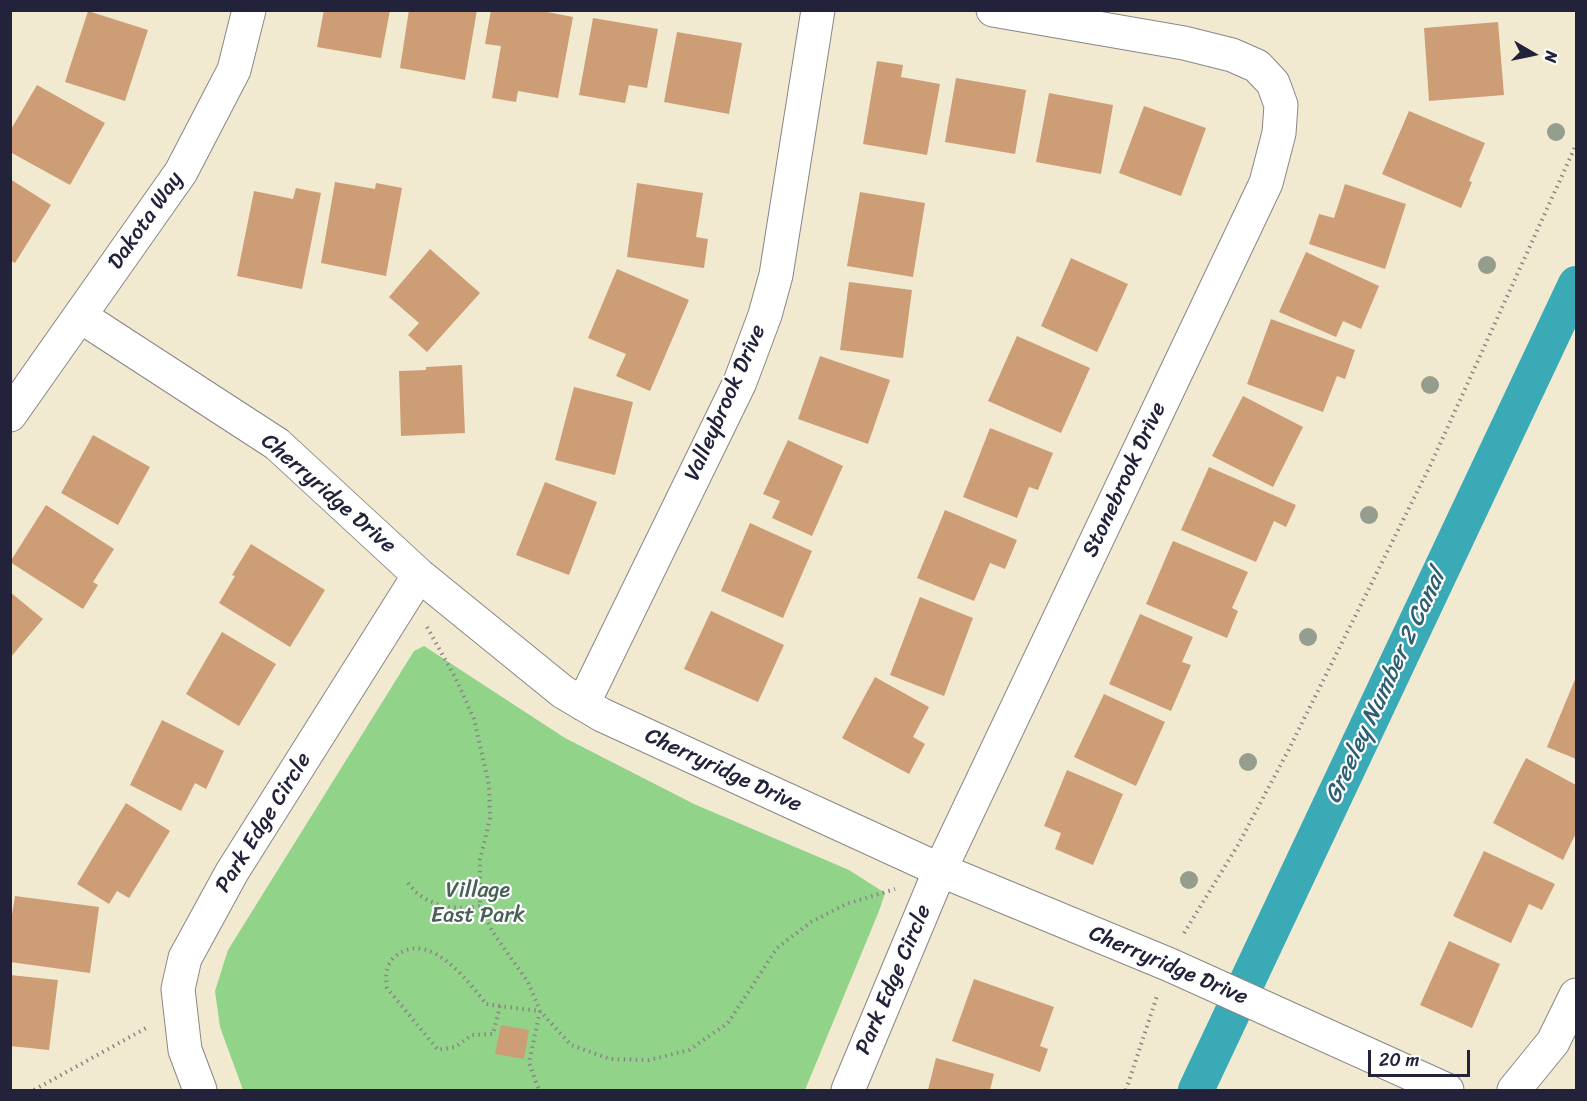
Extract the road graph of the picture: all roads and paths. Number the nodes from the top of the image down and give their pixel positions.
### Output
1 (249, 10) edge
2 (818, 10) edge
3 (993, 10) edge
4 (1576, 145) edge
5 (80, 316) junction
6 (10, 415) edge
7 (419, 575) junction
8 (583, 704) junction
9 (940, 870) junction
10 (408, 883) dead end
11 (480, 906) junction
12 (1183, 934) dead end
13 (1576, 995) edge
14 (1157, 996) dead end
15 (500, 1006) junction
16 (180, 1009) junction
17 (540, 1011) junction
18 (34, 1090) edge
19 (200, 1090) edge
20 (539, 1090) edge
21 (848, 1090) edge
22 (1126, 1090) edge
23 (1447, 1090) edge
24 (1514, 1090) edge

1 - 5 street, Dakota Way
2 - 8 street, Valleybrook Drive
3 - 9 street, Stonebrook Drive
4 - 12 path
5 - 6 street, Dakota Way
5 - 7 street, Cherryridge Drive
7 - 8 street, Cherryridge Drive
7 - 11 path
7 - 16 street, Park Edge Circle
8 - 9 street, Cherryridge Drive
9 - 17 path
9 - 21 street, Park Edge Circle
9 - 23 street, Cherryridge Drive
10 - 11 path
11 - 17 path
13 - 24 street
14 - 22 path
15 - 15 path
15 - 17 path
16 - 18 path
16 - 19 street, Park Edge Circle
17 - 20 path

